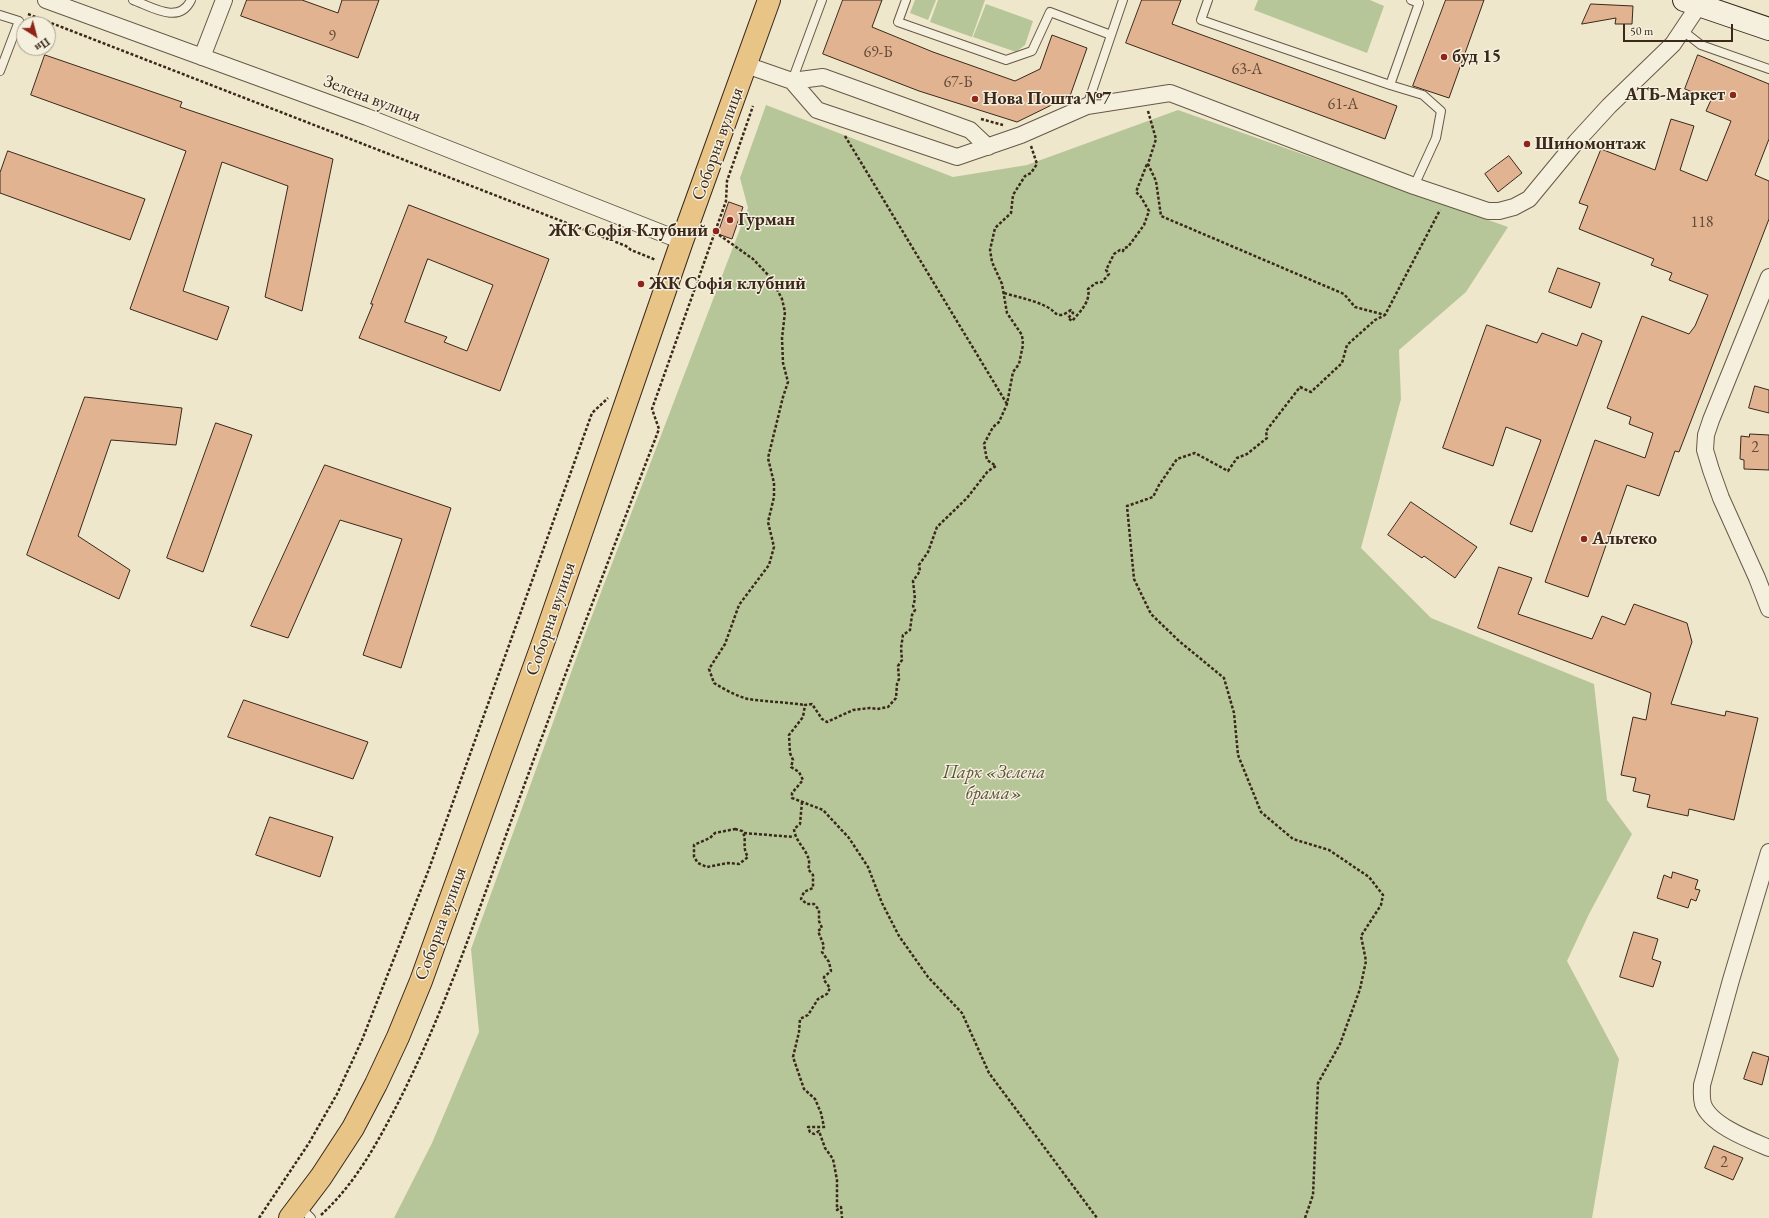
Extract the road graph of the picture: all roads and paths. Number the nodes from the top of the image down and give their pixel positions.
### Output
1 (46, 0) edge
2 (133, 0) edge
3 (191, 0) edge
4 (224, 0) edge
5 (769, 0) edge
6 (822, 0) edge
7 (906, 0) edge
8 (1123, 0) edge
9 (1208, 0) edge
10 (1411, 0) edge
11 (1692, 2) edge
12 (22, 12) dead end
13 (0, 15) edge
14 (1769, 29) edge
15 (1683, 30) junction
16 (1111, 35) junction
17 (202, 57) junction
18 (746, 65) junction
19 (1769, 69) edge
20 (0, 70) edge
21 (792, 81) junction
22 (1390, 85) junction
23 (1144, 97) junction
24 (753, 106) dead end
25 (1087, 106) junction
26 (832, 115) junction
27 (975, 117) dead end
28 (1004, 125) dead end
29 (1021, 135) junction
30 (988, 147) junction
31 (1148, 164) junction
32 (1414, 186) junction
33 (1447, 197) junction
34 (715, 232) junction
35 (682, 241) junction
36 (654, 268) dead end
37 (1769, 277) edge
38 (1004, 293) junction
39 (1385, 315) junction
40 (609, 397) dead end
41 (1007, 404) junction
42 (1769, 609) edge
43 (805, 705) junction
44 (802, 802) junction
45 (744, 833) junction
46 (794, 837) junction
47 (1769, 852) edge
48 (1769, 1148) edge
49 (300, 1214) edge
50 (259, 1218) edge
51 (318, 1218) edge
52 (842, 1218) edge
53 (1097, 1218) edge
54 (1305, 1218) edge

1 - 17 street, Зелена вулиця
2 - 3 lane
4 - 17 street
5 - 18 main road, Соборна вулиця
6 - 21 lane
7 - 16 lane
8 - 16 lane
9 - 22 lane
10 - 22 lane
11 - 14 main road
11 - 15 street
12 - 36 path
13 - 20 lane
15 - 19 lane
15 - 33 street
16 - 25 lane
17 - 35 street, Зелена вулиця
18 - 21 street
18 - 35 main road, Соборна вулиця
21 - 26 street
21 - 30 street
22 - 32 lane
23 - 25 street
23 - 31 path
23 - 32 street
24 - 34 path
25 - 29 street
26 - 30 street
26 - 41 path
27 - 28 path
29 - 30 street
29 - 38 path
31 - 38 path
31 - 39 path
32 - 33 street
33 - 39 path
34 - 43 path
34 - 51 path
35 - 49 main road, Соборна вулиця
37 - 42 street
38 - 41 path
39 - 54 path
40 - 50 path
41 - 43 path
43 - 44 path
44 - 46 path
44 - 53 path
45 - 45 path
45 - 46 path
46 - 52 path
47 - 48 street

